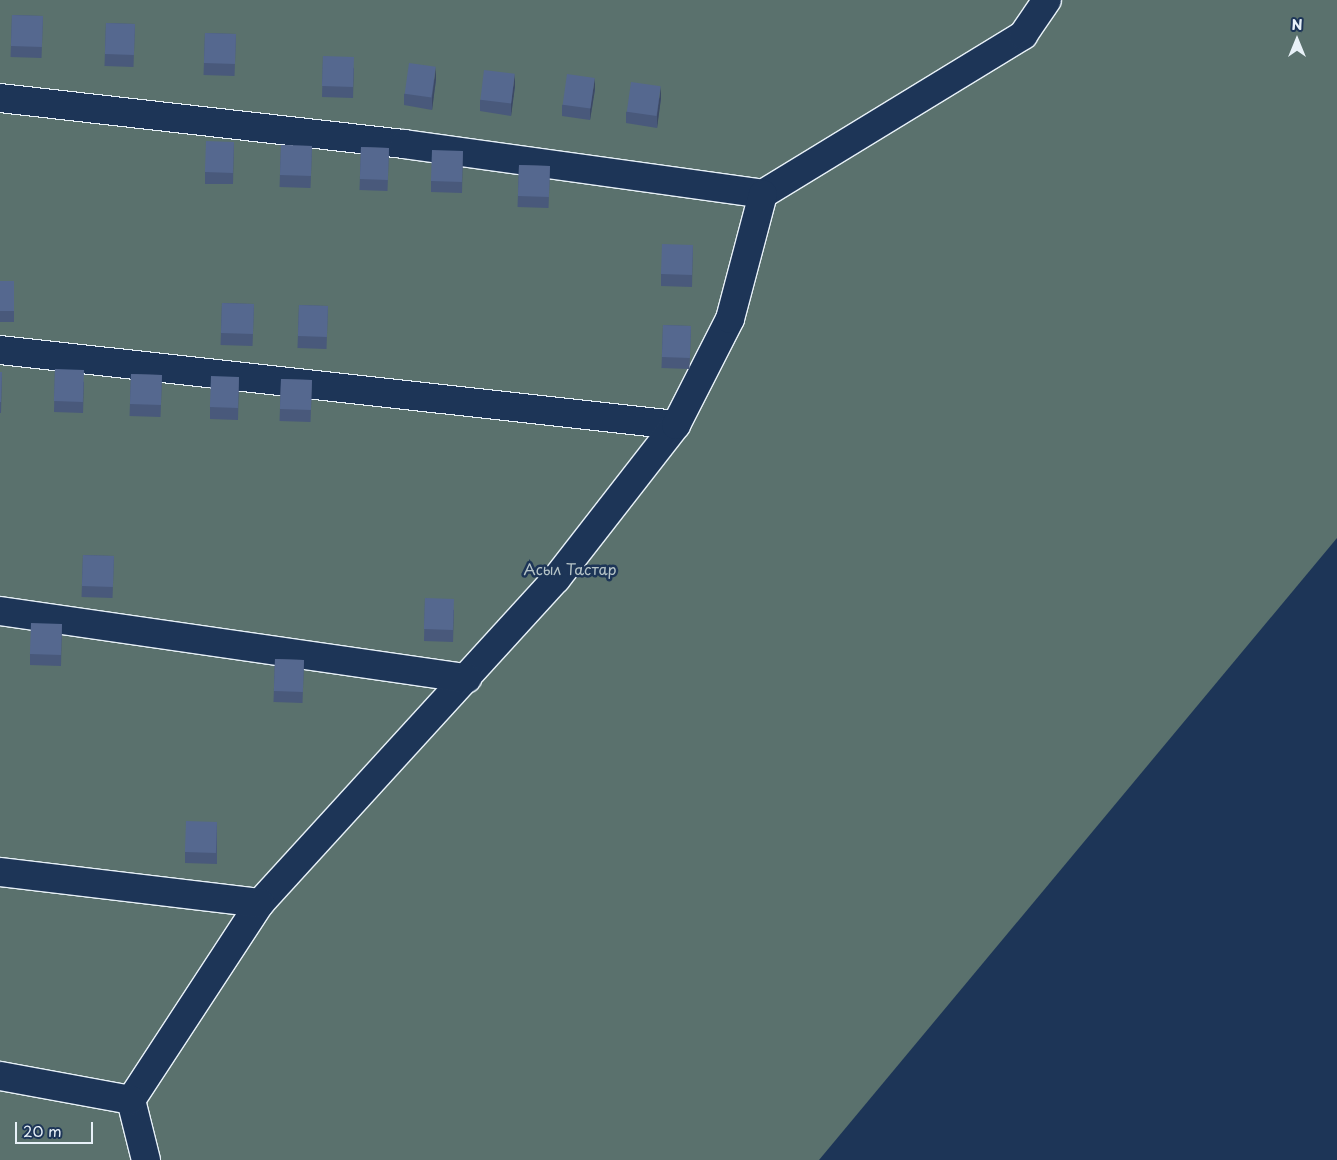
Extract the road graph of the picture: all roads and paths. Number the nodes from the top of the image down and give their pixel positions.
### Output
1 (1047, 0) edge
2 (0, 98) edge
3 (763, 194) junction
4 (0, 350) edge
5 (676, 425) junction
6 (0, 611) edge
7 (467, 678) junction
8 (0, 872) edge
9 (260, 903) junction
10 (0, 1076) edge
11 (131, 1100) junction
12 (146, 1160) edge

1 - 3 street
2 - 3 street
3 - 5 street
4 - 5 street
5 - 7 street
6 - 7 street
7 - 9 street
8 - 9 street
9 - 11 street
10 - 11 street
11 - 12 street

